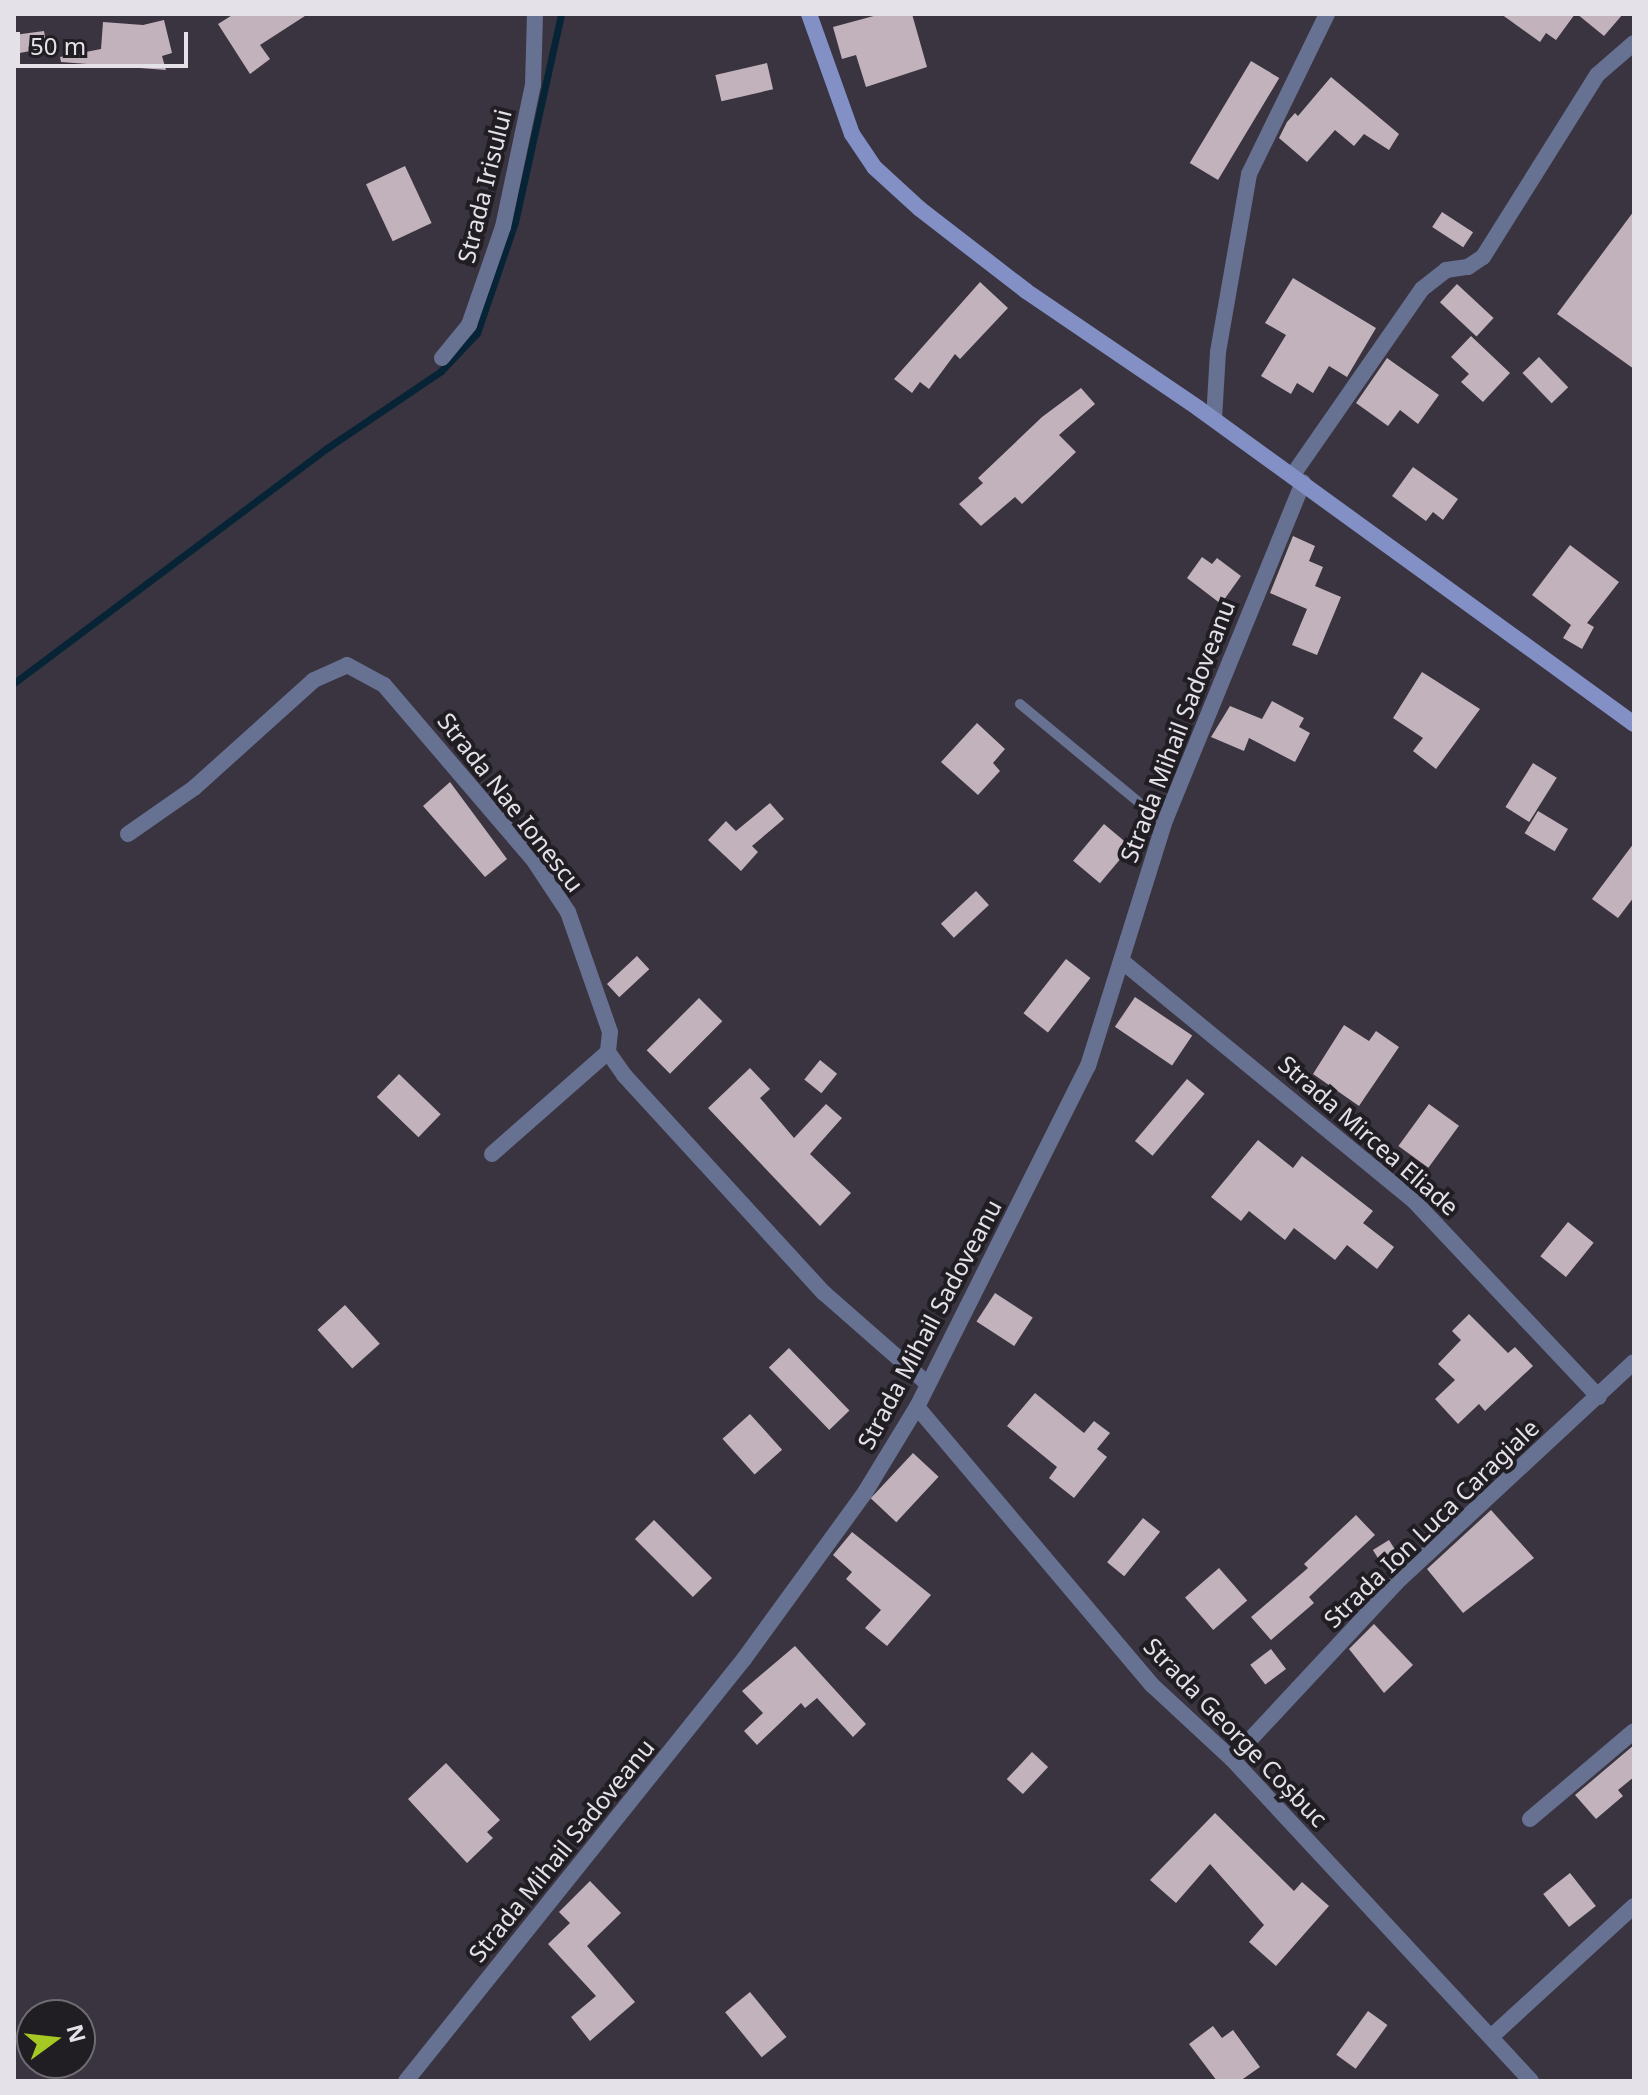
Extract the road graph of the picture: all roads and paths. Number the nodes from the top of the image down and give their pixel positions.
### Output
1 (535, 14) edge
2 (809, 14) edge
3 (1327, 14) edge
4 (1634, 43) edge
5 (442, 358) dead end
6 (1214, 419) junction
7 (1298, 479) junction
8 (1020, 704) dead end
9 (1634, 724) edge
10 (1164, 823) junction
11 (128, 834) dead end
12 (1123, 962) junction
13 (608, 1052) junction
14 (492, 1154) dead end
15 (1634, 1362) edge
16 (928, 1384) junction
17 (1599, 1397) junction
18 (917, 1407) junction
19 (1634, 1731) edge
20 (1232, 1759) junction
21 (1530, 1819) dead end
22 (1634, 1906) edge
23 (1491, 2037) junction
24 (406, 2081) edge
25 (1531, 2081) edge

1 - 5 street, Strada Irisului
2 - 6 main road
3 - 6 street
4 - 7 street, Strada Mihail Sadoveanu
6 - 7 main road
7 - 9 main road
7 - 10 street, Strada Mihail Sadoveanu
8 - 10 lane
10 - 12 street, Strada Mihail Sadoveanu
11 - 13 street, Strada Nae Ionescu
12 - 16 street, Strada Mihail Sadoveanu
12 - 17 street, Strada Mircea Eliade
13 - 14 street
13 - 16 street
15 - 17 street, Strada Ion Luca Caragiale
16 - 18 street, Strada Mihail Sadoveanu
17 - 20 street, Strada Ion Luca Caragiale
18 - 20 street, Strada George Coșbuc
18 - 24 street, Strada Mihail Sadoveanu
19 - 21 street
20 - 23 street, Strada George Coșbuc
22 - 23 street
23 - 25 street, Strada George Coșbuc

